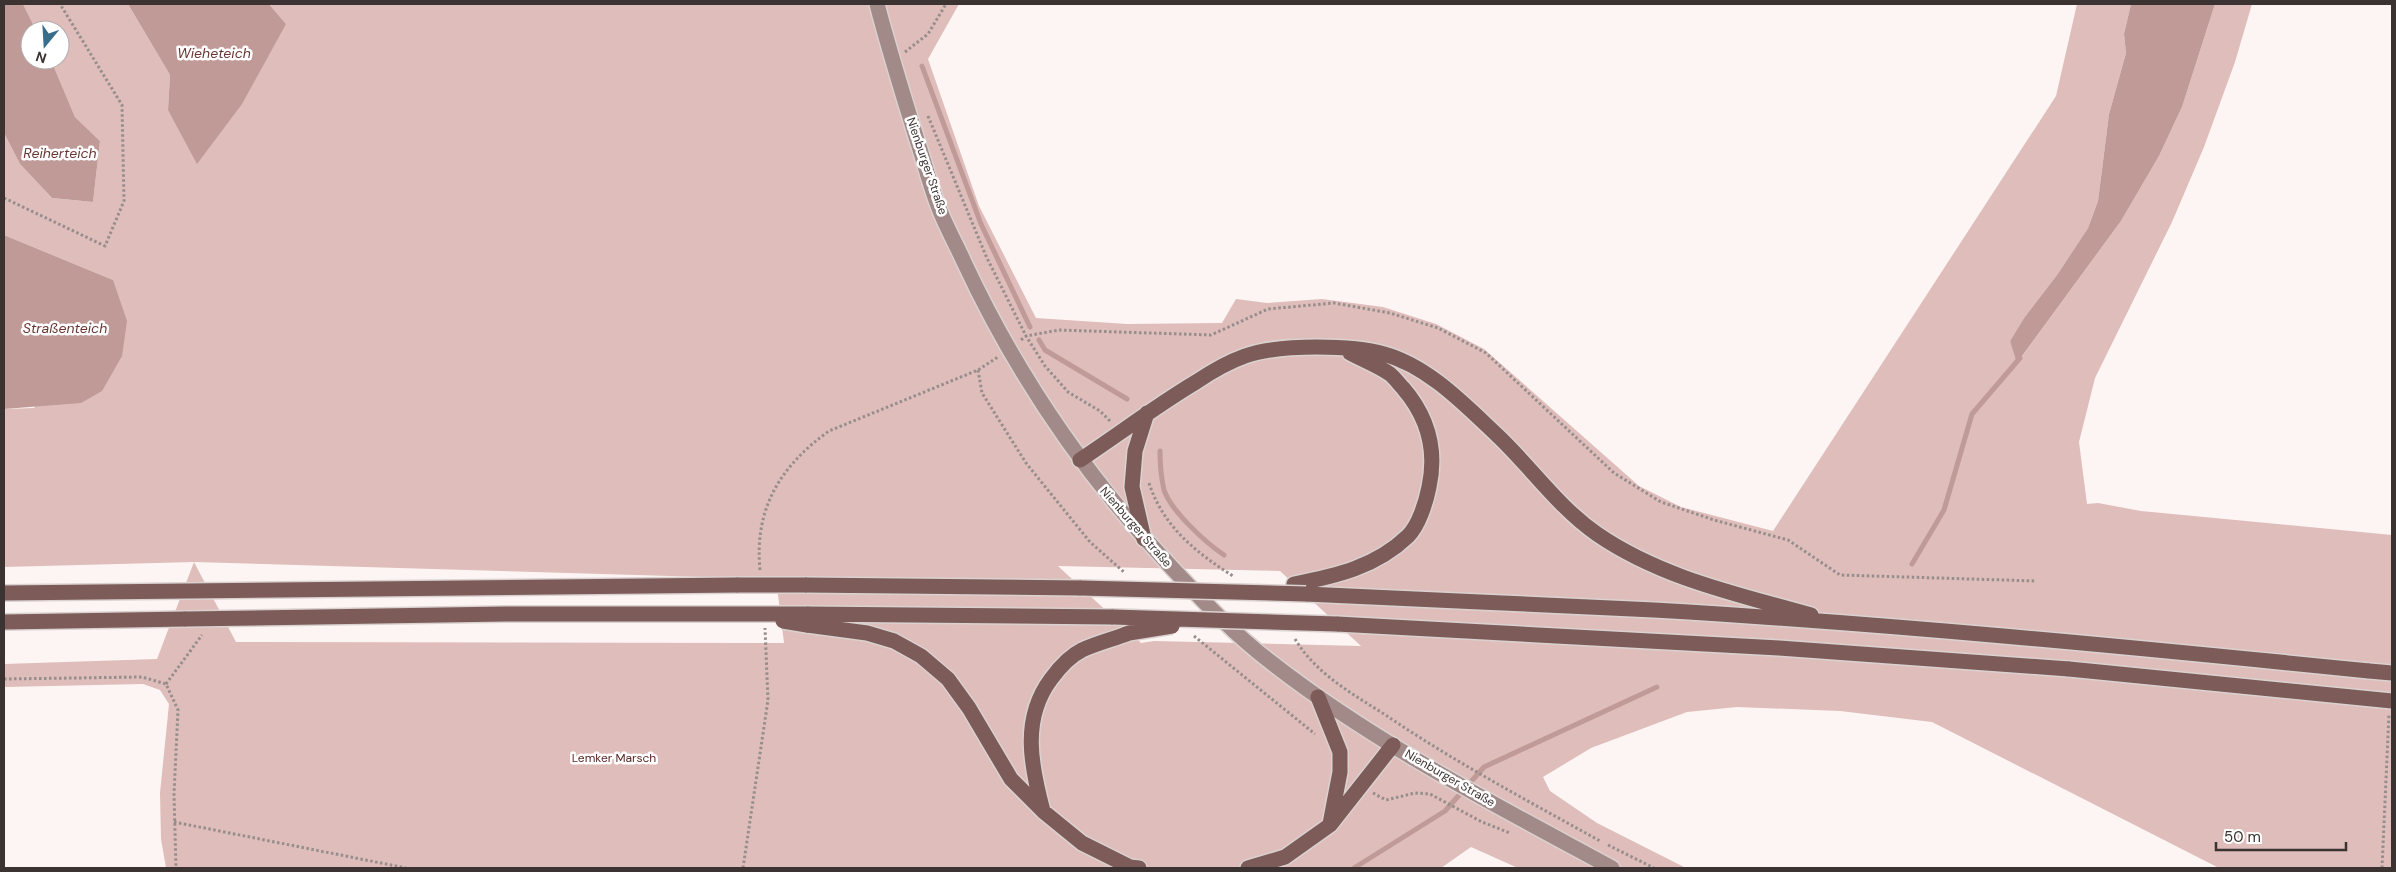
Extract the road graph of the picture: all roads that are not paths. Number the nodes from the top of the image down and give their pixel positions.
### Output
1 (877, 4) edge
2 (1340, 347) junction
3 (1148, 413) junction
4 (1080, 460) junction
5 (1144, 539) junction
6 (1226, 591) junction
7 (4, 593) edge
8 (807, 619) junction
9 (1213, 620) junction
10 (4, 622) edge
11 (1841, 623) junction
12 (2392, 673) edge
13 (1318, 697) junction
14 (2392, 701) edge
15 (1392, 745) junction
16 (1044, 812) junction
17 (1330, 826) junction
18 (1138, 868) edge
19 (1248, 868) edge
20 (1612, 868) edge

1 - 4 street, Nienburger Straße
2 - 3 highway
2 - 6 highway, bridge
2 - 11 highway
3 - 4 highway
3 - 5 highway
4 - 5 street, Nienburger Straße
5 - 13 street, Nienburger Straße
6 - 7 highway, bridge
6 - 11 highway, bridge
8 - 9 highway, bridge
8 - 10 highway, bridge
8 - 16 highway
9 - 14 highway, bridge
9 - 16 highway, bridge
11 - 12 highway, bridge
13 - 15 street, Nienburger Straße
13 - 17 highway
15 - 17 highway
15 - 20 street, Nienburger Straße
16 - 18 highway
17 - 19 highway

